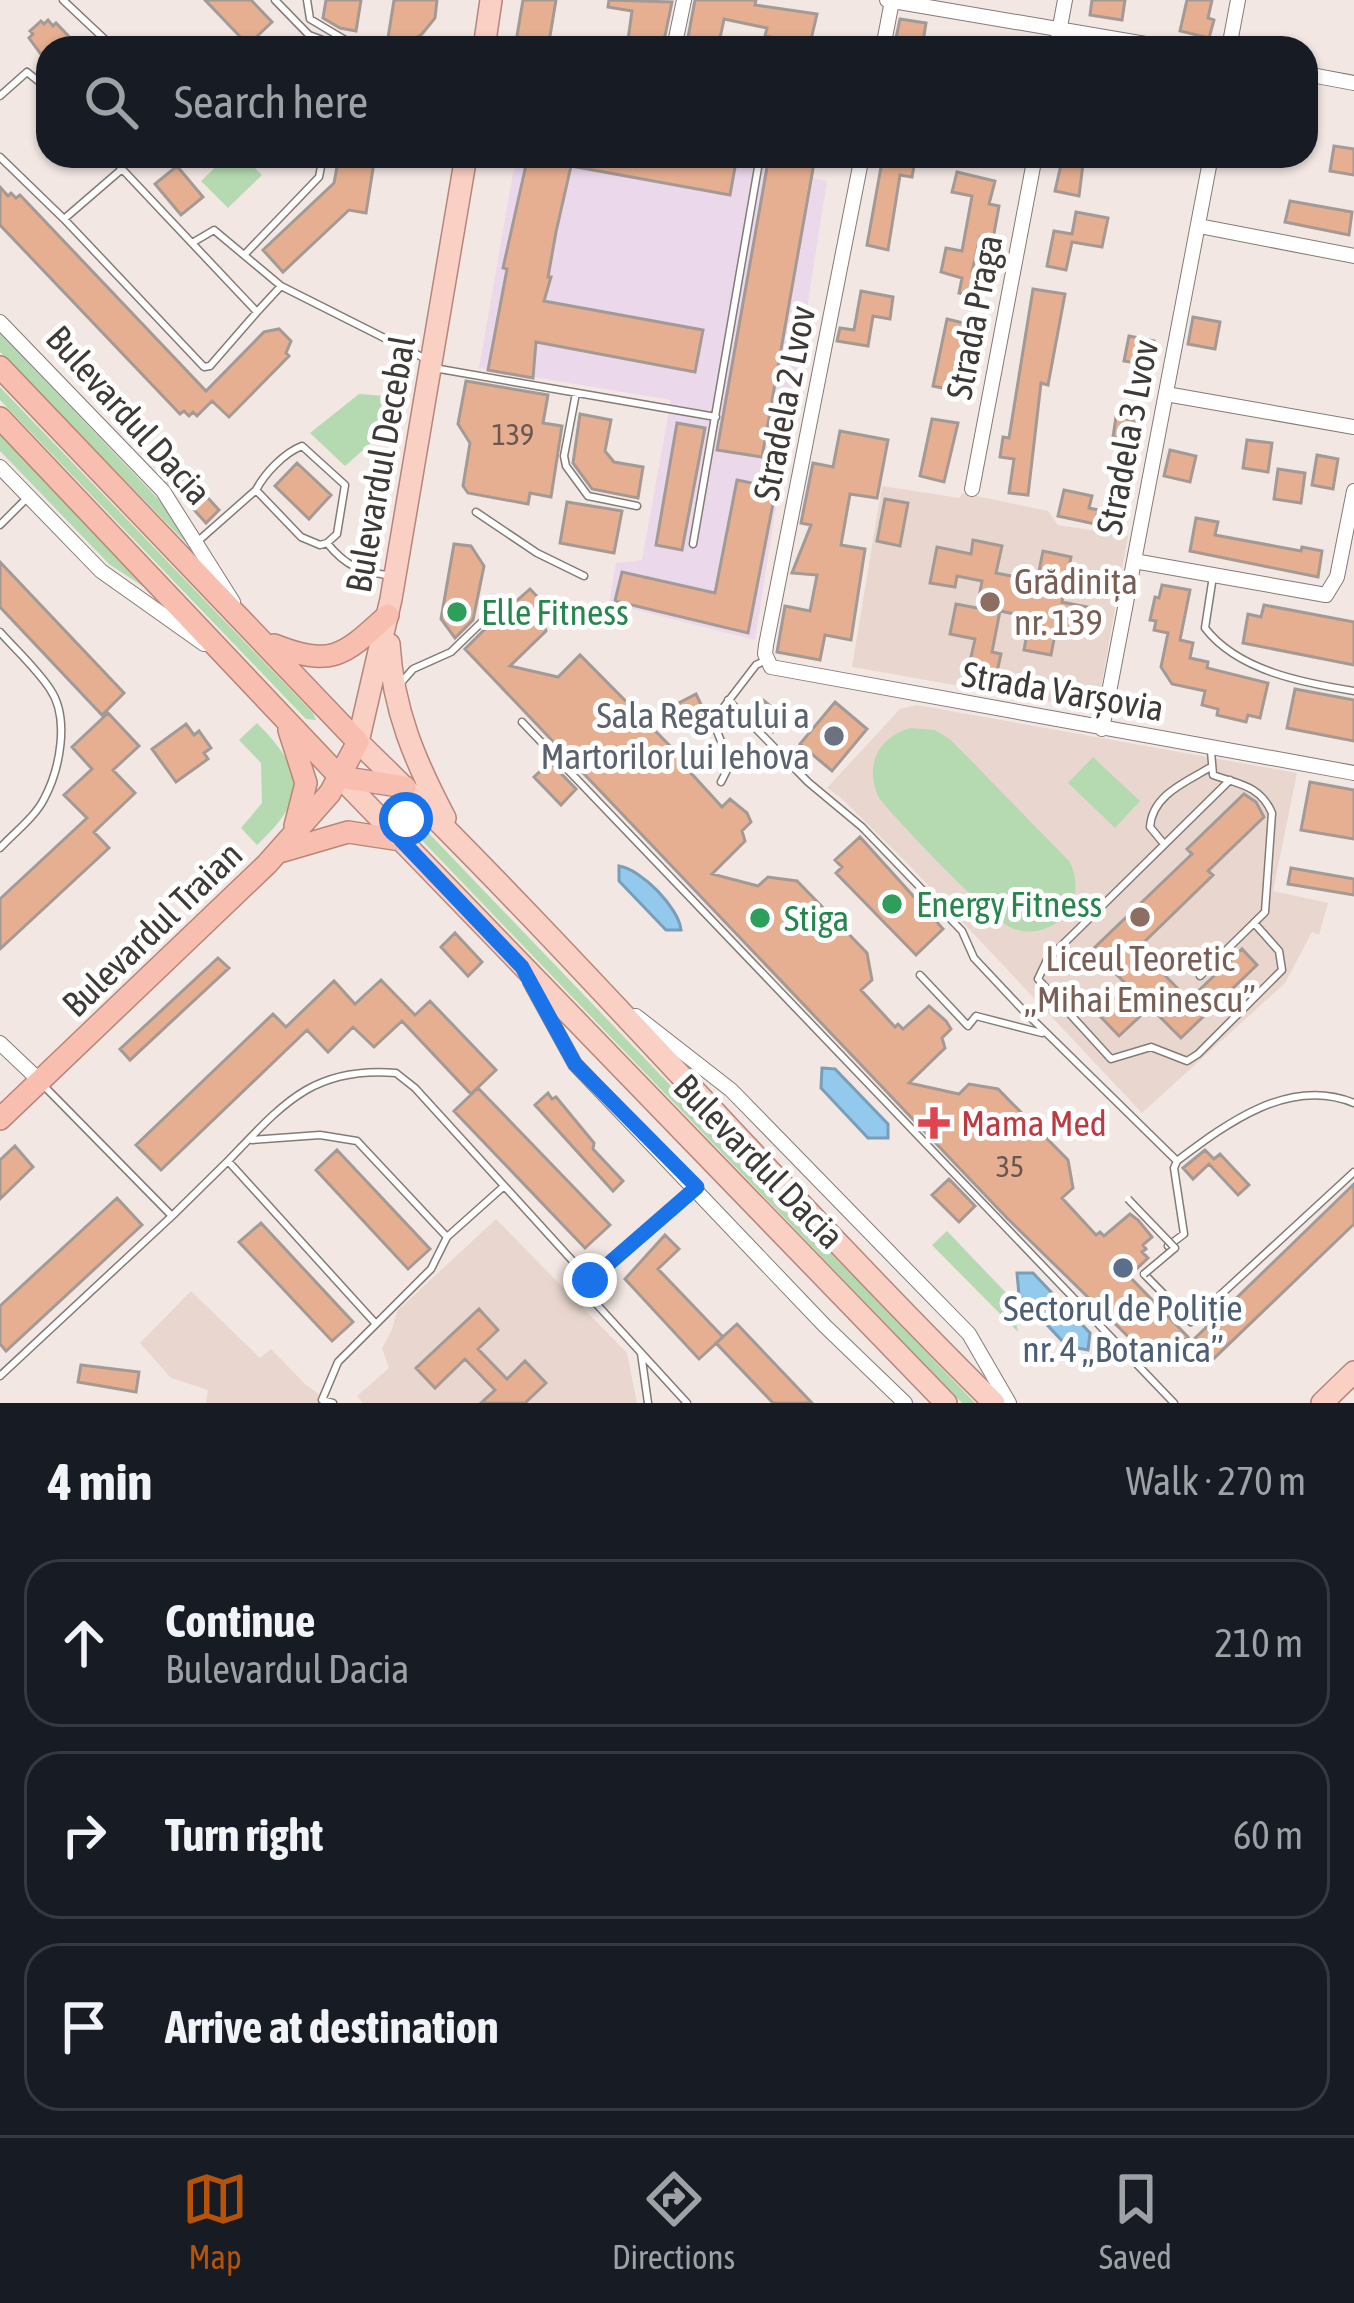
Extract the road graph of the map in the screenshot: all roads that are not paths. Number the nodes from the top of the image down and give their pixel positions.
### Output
1 (63, 0) edge
2 (275, 0) edge
3 (307, 0) edge
4 (491, 0) edge
5 (684, 0) edge
6 (1065, 0) edge
7 (1238, 0) edge
8 (890, 1) edge
9 (1060, 28) junction
10 (101, 36) edge
11 (312, 36) edge
12 (339, 36) edge
13 (486, 36) edge
14 (676, 36) edge
15 (885, 36) edge
16 (1058, 36) edge
17 (1104, 36) edge
18 (1231, 36) edge
19 (1318, 76) edge
20 (36, 80) edge
21 (1354, 83) edge
22 (0, 96) edge
23 (0, 157) edge
24 (321, 168) edge
25 (464, 168) edge
26 (758, 168) edge
27 (860, 168) edge
28 (1033, 168) edge
29 (1208, 168) edge
30 (122, 169) joint
31 (64, 219) junction
32 (1198, 226) junction
33 (192, 243) junction
34 (246, 254) junction
35 (1354, 256) edge
36 (281, 286) junction
37 (257, 312) junction
38 (0, 322) edge
39 (431, 364) junction
40 (0, 367) edge
41 (576, 393) junction
42 (1166, 394) junction
43 (716, 417) junction
44 (0, 418) edge
45 (1354, 427) edge
46 (0, 467) edge
47 (972, 489) dead end
48 (256, 490) junction
49 (1354, 491) edge
50 (28, 497) junction
51 (637, 506) dead end
52 (476, 512) dead end
53 (0, 525) edge
54 (197, 542) junction
55 (327, 543) junction
56 (693, 544) dead end
57 (1134, 561) junction
58 (395, 576) junction
59 (584, 576) dead end
60 (1213, 576) junction
61 (388, 615) junction
62 (242, 617) junction
63 (485, 619) dead end
64 (0, 632) edge
65 (266, 642) junction
66 (766, 660) junction
67 (390, 661) junction
68 (235, 667) junction
69 (413, 669) junction
70 (394, 690) junction
71 (1354, 692) edge
72 (728, 700) junction
73 (284, 718) junction
74 (522, 722) dead end
75 (1102, 729) junction
76 (358, 742) junction
77 (1211, 746) junction
78 (1210, 767) junction
79 (1354, 773) edge
80 (340, 777) junction
81 (1230, 780) junction
82 (721, 782) dead end
83 (405, 787) junction
84 (427, 808) junction
85 (454, 835) junction
86 (401, 840) junction
87 (1164, 844) junction
88 (284, 846) junction
89 (0, 848) edge
90 (1256, 924) junction
91 (522, 967) junction
92 (920, 975) dead end
93 (1200, 976) dead end
94 (605, 992) junction
95 (1046, 1034) junction
96 (0, 1043) edge
97 (40, 1081) junction
98 (1354, 1103) edge
99 (0, 1119) edge
100 (248, 1140) junction
101 (228, 1161) junction
102 (1178, 1161) junction
103 (1354, 1172) edge
104 (502, 1187) junction
105 (697, 1187) junction
106 (1129, 1199) dead end
107 (172, 1216) junction
108 (447, 1238) junction
109 (1168, 1246) dead end
110 (590, 1280) junction
111 (376, 1324) junction
112 (641, 1353) junction
113 (1354, 1372) edge
114 (0, 1376) edge
115 (678, 1394) junction
116 (333, 1403) edge
117 (648, 1403) edge
118 (668, 1403) edge
119 (687, 1403) edge
120 (905, 1403) edge
121 (946, 1403) edge
122 (994, 1403) edge
123 (1010, 1403) edge
124 (1174, 1403) edge
125 (1322, 1403) edge

1 - 10 lane
2 - 11 lane
3 - 12 lane
4 - 13 main road
5 - 14 street
6 - 9 street
7 - 18 street
8 - 9 street
8 - 15 street
9 - 16 street
9 - 17 street
19 - 21 street
20 - 22 lane
23 - 31 lane
24 - 34 lane
25 - 39 main road, Bulevardul Decebal
26 - 43 lane
27 - 66 street, Stradela 2 Lvov
28 - 47 street, Strada Praga
29 - 32 street, Stradela 3 Lvov
30 - 31 lane
30 - 33 lane
31 - 37 lane
32 - 35 street
32 - 42 street, Stradela 3 Lvov
33 - 34 lane
33 - 37 lane
34 - 36 lane
36 - 37 lane
36 - 39 lane
38 - 54 street, Bulevardul Dacia
39 - 41 lane
39 - 58 main road, Bulevardul Decebal
40 - 62 highway, Bulevardul Dacia
41 - 43 lane
41 - 51 lane
42 - 45 street
42 - 57 street, Stradela 3 Lvov
43 - 56 lane
44 - 68 highway, Bulevardul Dacia
46 - 50 street, Bulevardul Dacia
48 - 54 lane
48 - 55 lane
48 - 55 lane
49 - 60 street
50 - 53 lane
50 - 68 street, Bulevardul Dacia
52 - 59 lane
54 - 62 street, Bulevardul Dacia
55 - 58 lane
57 - 60 street
57 - 75 street, Stradela 3 Lvov
58 - 61 main road, Bulevardul Decebal
60 - 71 lane
61 - 65 highway
61 - 67 main road
61 - 76 main road, Bulevardul Decebal
62 - 65 highway, Bulevardul Dacia
63 - 69 lane
64 - 89 lane
65 - 76 highway, Bulevardul Dacia
66 - 72 lane
66 - 75 street, Strada Varșovia
67 - 69 lane
67 - 70 main road
68 - 73 highway, Bulevardul Dacia
69 - 70 lane
70 - 85 main road
72 - 82 lane
72 - 95 lane
73 - 80 highway, Bulevardul Dacia
73 - 88 highway
74 - 124 lane
75 - 77 street, Strada Varșovia
76 - 80 highway, Bulevardul Decebal
76 - 83 main road, Bulevardul Dacia
77 - 78 lane
77 - 79 street, Strada Varșovia
78 - 81 lane
78 - 87 lane
80 - 83 highway
80 - 86 main road, Bulevardul Dacia
80 - 88 highway, Bulevardul Traian
81 - 87 lane
81 - 90 lane
83 - 84 main road, Bulevardul Dacia
84 - 85 main road, Bulevardul Dacia
84 - 86 main road
85 - 94 main road, Bulevardul Dacia
86 - 88 highway
86 - 91 main road, Bulevardul Dacia
87 - 90 lane
88 - 97 highway, Bulevardul Traian
90 - 93 lane
91 - 105 street, Bulevardul Dacia
91 - 121 main road, Bulevardul Dacia
92 - 95 lane
94 - 122 main road, Bulevardul Dacia
94 - 123 street, Bulevardul Dacia
95 - 102 lane
96 - 97 street
97 - 99 highway, Bulevardul Traian
97 - 107 lane
98 - 102 lane
100 - 101 lane
100 - 104 lane
100 - 108 lane
101 - 107 lane
101 - 111 lane
102 - 109 lane
103 - 106 lane, bridge
104 - 108 lane
104 - 110 lane
105 - 110 lane
105 - 120 street, Bulevardul Dacia
107 - 114 lane
108 - 111 lane
110 - 112 lane
111 - 116 lane
112 - 115 lane
112 - 117 lane
113 - 125 main road
115 - 118 lane
115 - 119 lane

